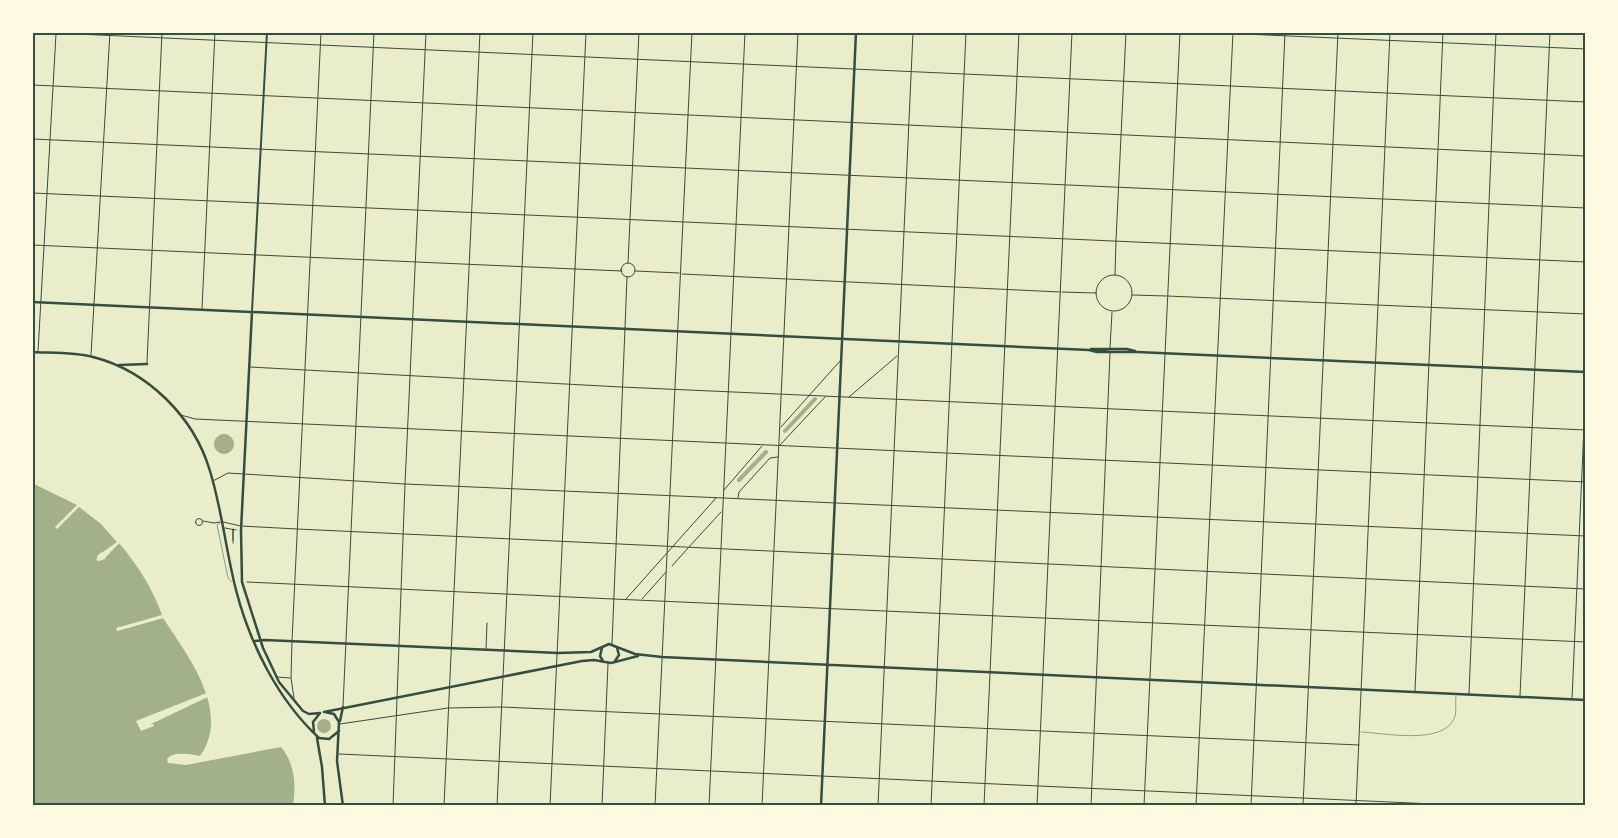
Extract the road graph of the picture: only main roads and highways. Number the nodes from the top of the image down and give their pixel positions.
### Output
1 (856, 32) edge
2 (32, 302) edge
3 (252, 311) junction
4 (842, 338) junction
5 (1090, 349) junction
6 (32, 352) edge
7 (1137, 352) junction
8 (117, 364) junction
9 (147, 364) road end
10 (1586, 372) edge
11 (260, 640) junction
12 (254, 641) junction
13 (613, 645) junction
14 (603, 647) junction
15 (584, 653) junction
16 (642, 656) junction
17 (582, 661) junction
18 (614, 662) junction
19 (607, 663) junction
20 (827, 664) junction
21 (1586, 700) edge
22 (343, 706) junction
23 (322, 712) junction
24 (340, 723) junction
25 (339, 731) junction
26 (315, 735) junction
27 (325, 806) edge
28 (343, 806) edge
29 (821, 806) edge

1 - 4 main road
2 - 3 main road
3 - 4 main road
3 - 11 main road
4 - 5 main road
4 - 20 main road
5 - 7 main road
5 - 7 main road
6 - 8 main road
7 - 10 main road
8 - 9 main road
8 - 12 main road
11 - 12 main road
11 - 15 main road
11 - 23 main road
12 - 26 main road
13 - 14 main road
13 - 16 main road
13 - 18 main road
14 - 15 main road
14 - 19 main road
15 - 17 main road
16 - 18 main road
16 - 20 main road
17 - 19 main road
17 - 22 main road
18 - 19 main road
20 - 21 main road
20 - 29 main road
22 - 23 main road
22 - 24 main road
23 - 24 main road
23 - 26 main road
24 - 25 main road
25 - 26 main road
25 - 28 main road
26 - 27 main road

